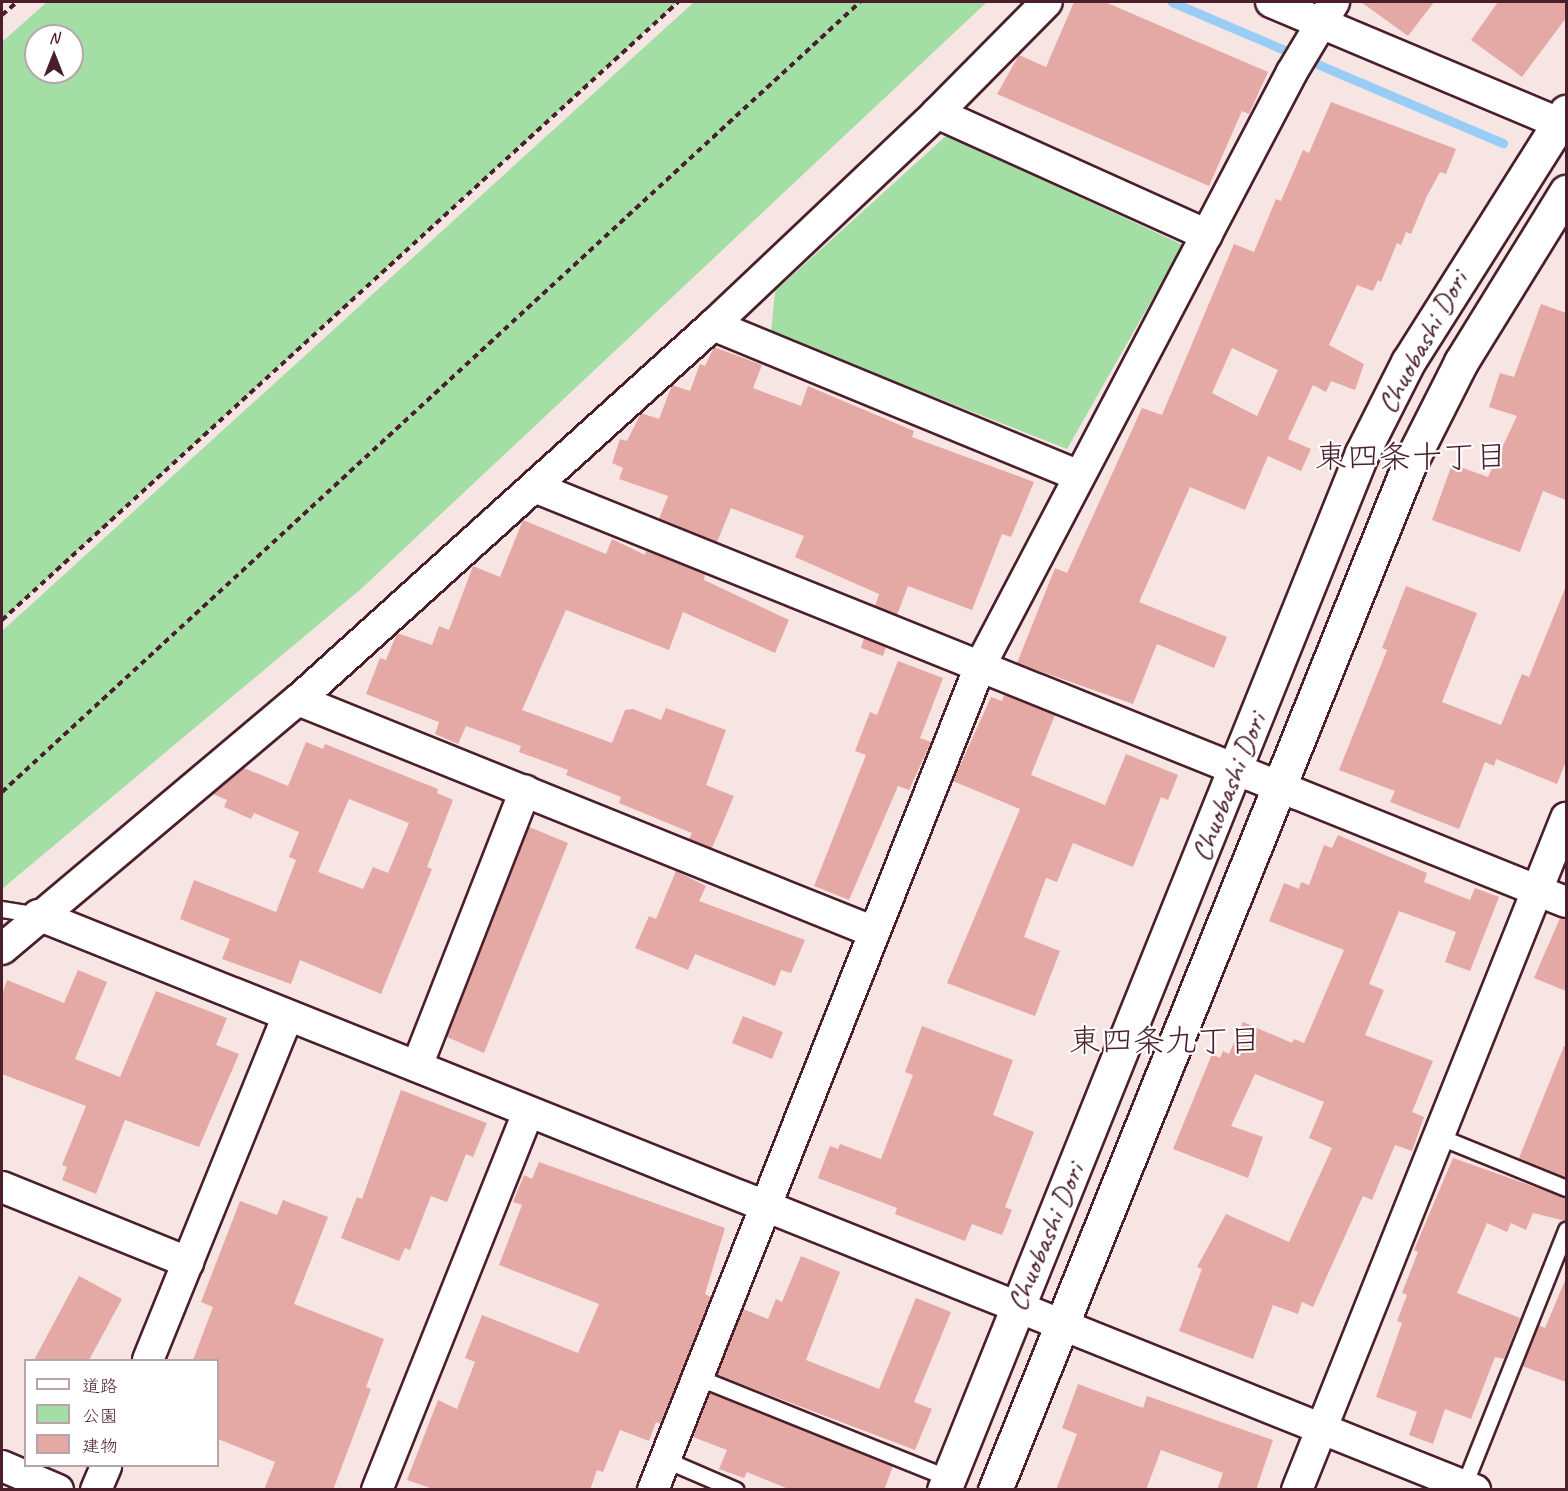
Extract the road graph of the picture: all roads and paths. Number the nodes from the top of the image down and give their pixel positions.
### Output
1 (17, 2) edge
2 (678, 2) edge
3 (860, 2) edge
4 (1047, 2) edge
5 (1271, 2) edge
6 (2, 15) edge
7 (1320, 23) edge
8 (937, 113) junction
9 (1564, 120) edge
10 (1566, 192) edge
11 (1207, 235) junction
12 (713, 325) junction
13 (1079, 476) junction
14 (534, 487) junction
15 (2, 620) edge
16 (980, 666) junction
17 (298, 700) junction
18 (1236, 766) junction
19 (1280, 784) junction
20 (525, 790) junction
21 (2, 792) edge
22 (1566, 818) edge
23 (1538, 890) junction
24 (1566, 902) edge
25 (2, 909) edge
26 (38, 915) junction
27 (874, 932) junction
28 (2, 949) edge
29 (288, 1016) junction
30 (417, 1066) junction
31 (528, 1112) junction
32 (1438, 1136) junction
33 (2, 1187) edge
34 (1566, 1188) edge
35 (765, 1206) junction
36 (1566, 1230) edge
37 (188, 1262) junction
38 (1015, 1308) junction
39 (1060, 1326) junction
40 (148, 1359) edge
41 (697, 1377) junction
42 (1321, 1429) junction
43 (664, 1460) junction
44 (2, 1466) edge
45 (106, 1467) edge
46 (946, 1484) edge
47 (1460, 1486) edge
48 (58, 1490) edge
49 (96, 1490) edge
50 (377, 1490) edge
51 (652, 1490) edge
52 (736, 1490) edge
53 (995, 1490) edge
54 (1297, 1490) edge

1 - 6 path
2 - 15 path
3 - 21 path
4 - 8 street
5 - 7 street
7 - 9 street
7 - 11 street
8 - 11 street
8 - 12 street
9 - 18 street, Chuobashi Dori
10 - 19 street, Chuobashi Dori
11 - 13 street
12 - 13 street
12 - 14 street
13 - 16 street
14 - 16 street
14 - 17 street
16 - 18 street
16 - 27 street
17 - 20 street
17 - 26 street
18 - 19 street
18 - 38 street, Chuobashi Dori
19 - 23 street
19 - 39 street, Chuobashi Dori
20 - 27 street
20 - 30 street
22 - 23 street
23 - 24 street
23 - 32 street
25 - 26 lane
26 - 28 street
26 - 29 street
27 - 35 street
29 - 30 street
29 - 37 street
30 - 31 street
31 - 35 street
31 - 50 street
32 - 34 lane
32 - 42 street
33 - 37 street
35 - 38 street
35 - 41 street
36 - 47 lane
37 - 40 street
38 - 39 street
38 - 46 street, Chuobashi Dori
39 - 42 street
39 - 53 street, Chuobashi Dori
41 - 43 street
41 - 46 lane
42 - 47 street
42 - 54 street
43 - 51 street
43 - 52 lane
44 - 48 street
45 - 49 street

